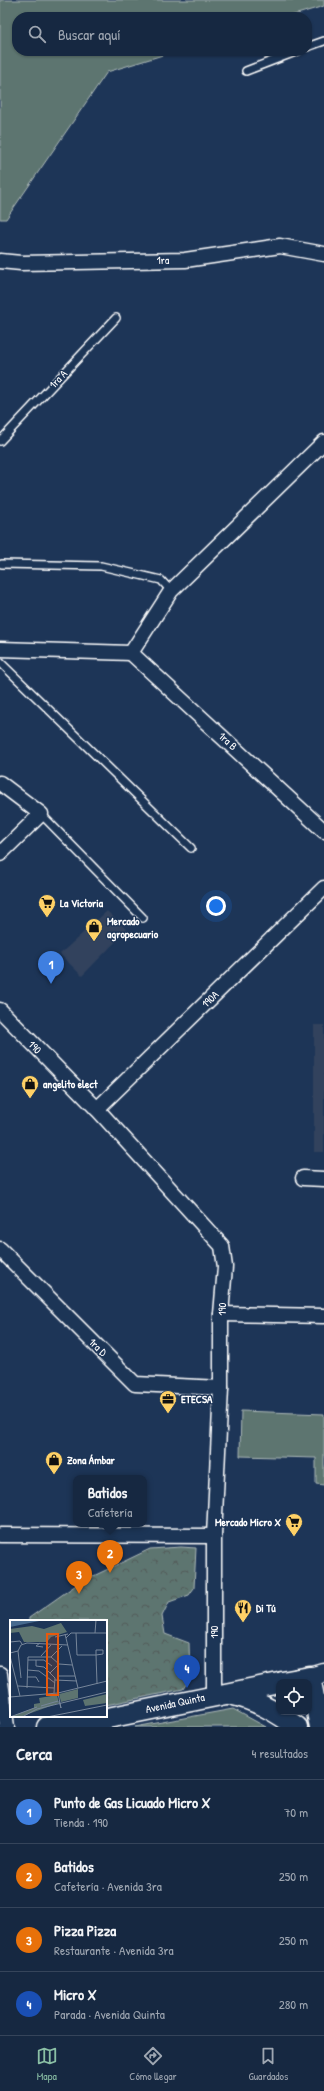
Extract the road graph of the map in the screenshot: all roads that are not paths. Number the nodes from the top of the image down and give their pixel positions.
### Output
1 (324, 41) edge
2 (312, 45) edge
3 (285, 56) edge
4 (246, 71) dead end
5 (324, 254) edge
6 (0, 261) edge
7 (116, 318) dead end
8 (0, 441) edge
9 (324, 442) edge
10 (2, 564) dead end
11 (171, 591) junction
12 (0, 649) edge
13 (131, 653) junction
14 (0, 662) edge
15 (0, 783) edge
16 (41, 814) junction
17 (324, 831) edge
18 (191, 848) dead end
19 (0, 854) edge
20 (324, 888) edge
21 (143, 918) dead end
22 (0, 1010) edge
23 (97, 1110) junction
24 (304, 1178) dead end
25 (324, 1179) edge
26 (0, 1249) edge
27 (221, 1314) junction
28 (324, 1316) edge
29 (221, 1388) junction
30 (0, 1535) edge
31 (214, 1536) junction
32 (0, 1674) edge
33 (317, 1675) edge
34 (296, 1679) edge
35 (276, 1683) edge
36 (220, 1694) junction
37 (7, 1727) edge
38 (47, 1727) edge
39 (297, 1727) edge
40 (320, 1727) edge

1 - 2 lane
3 - 4 lane
5 - 6 street, 1ra
7 - 8 lane, 1ra A
9 - 11 street
10 - 11 lane
11 - 13 street
12 - 13 street
13 - 17 street, 1ra B
14 - 18 lane
15 - 16 street
16 - 19 street
16 - 21 lane
20 - 23 street, 190A
22 - 23 street, 190
23 - 27 street, 190
24 - 25 street
26 - 29 street, 1ra D
27 - 28 street
27 - 29 street, 190
29 - 31 street, 190
30 - 31 street
31 - 36 street, 190
32 - 37 street
33 - 34 main road, Avenida Quinta
33 - 40 main road
35 - 36 main road, Avenida Quinta
36 - 38 main road, Avenida Quinta
36 - 39 main road

